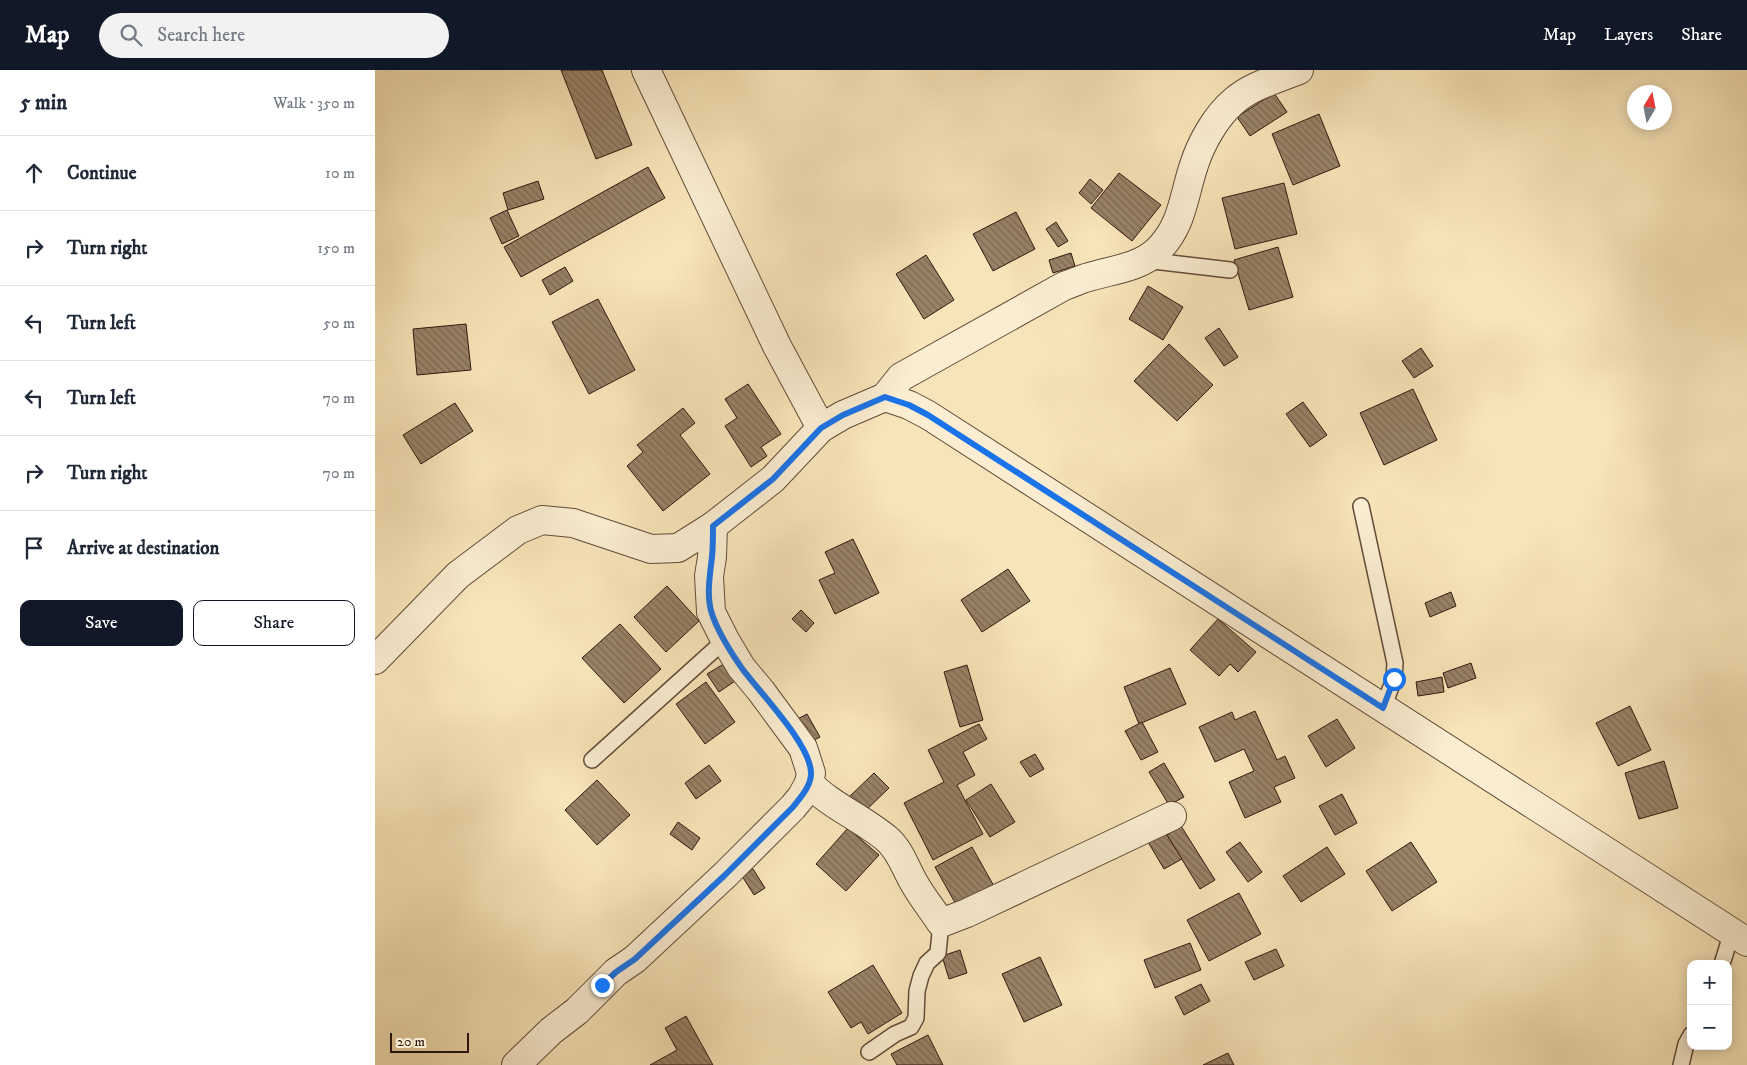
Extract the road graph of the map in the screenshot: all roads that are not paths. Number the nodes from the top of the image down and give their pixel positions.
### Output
1 (646, 70) edge
2 (1299, 70) edge
3 (1251, 81) edge
4 (1143, 260) junction
5 (1230, 270) dead end
6 (885, 397) junction
7 (821, 428) junction
8 (1361, 506) dead end
9 (713, 526) junction
10 (725, 640) junction
11 (375, 660) edge
12 (1383, 708) junction
13 (592, 760) dead end
14 (809, 783) junction
15 (1172, 816) dead end
16 (941, 923) junction
17 (1739, 937) edge
18 (1724, 960) edge
19 (1687, 1042) edge
20 (869, 1052) dead end
21 (516, 1065) edge
22 (1681, 1065) edge

1 - 7 street
2 - 3 street
3 - 4 street
4 - 5 lane
4 - 6 street
6 - 7 street
6 - 12 street
7 - 9 street
8 - 12 lane
9 - 10 street
9 - 11 street
10 - 13 lane
10 - 14 street
12 - 17 street
14 - 16 street
14 - 21 street
15 - 16 street
16 - 20 lane
17 - 18 lane
19 - 22 lane

